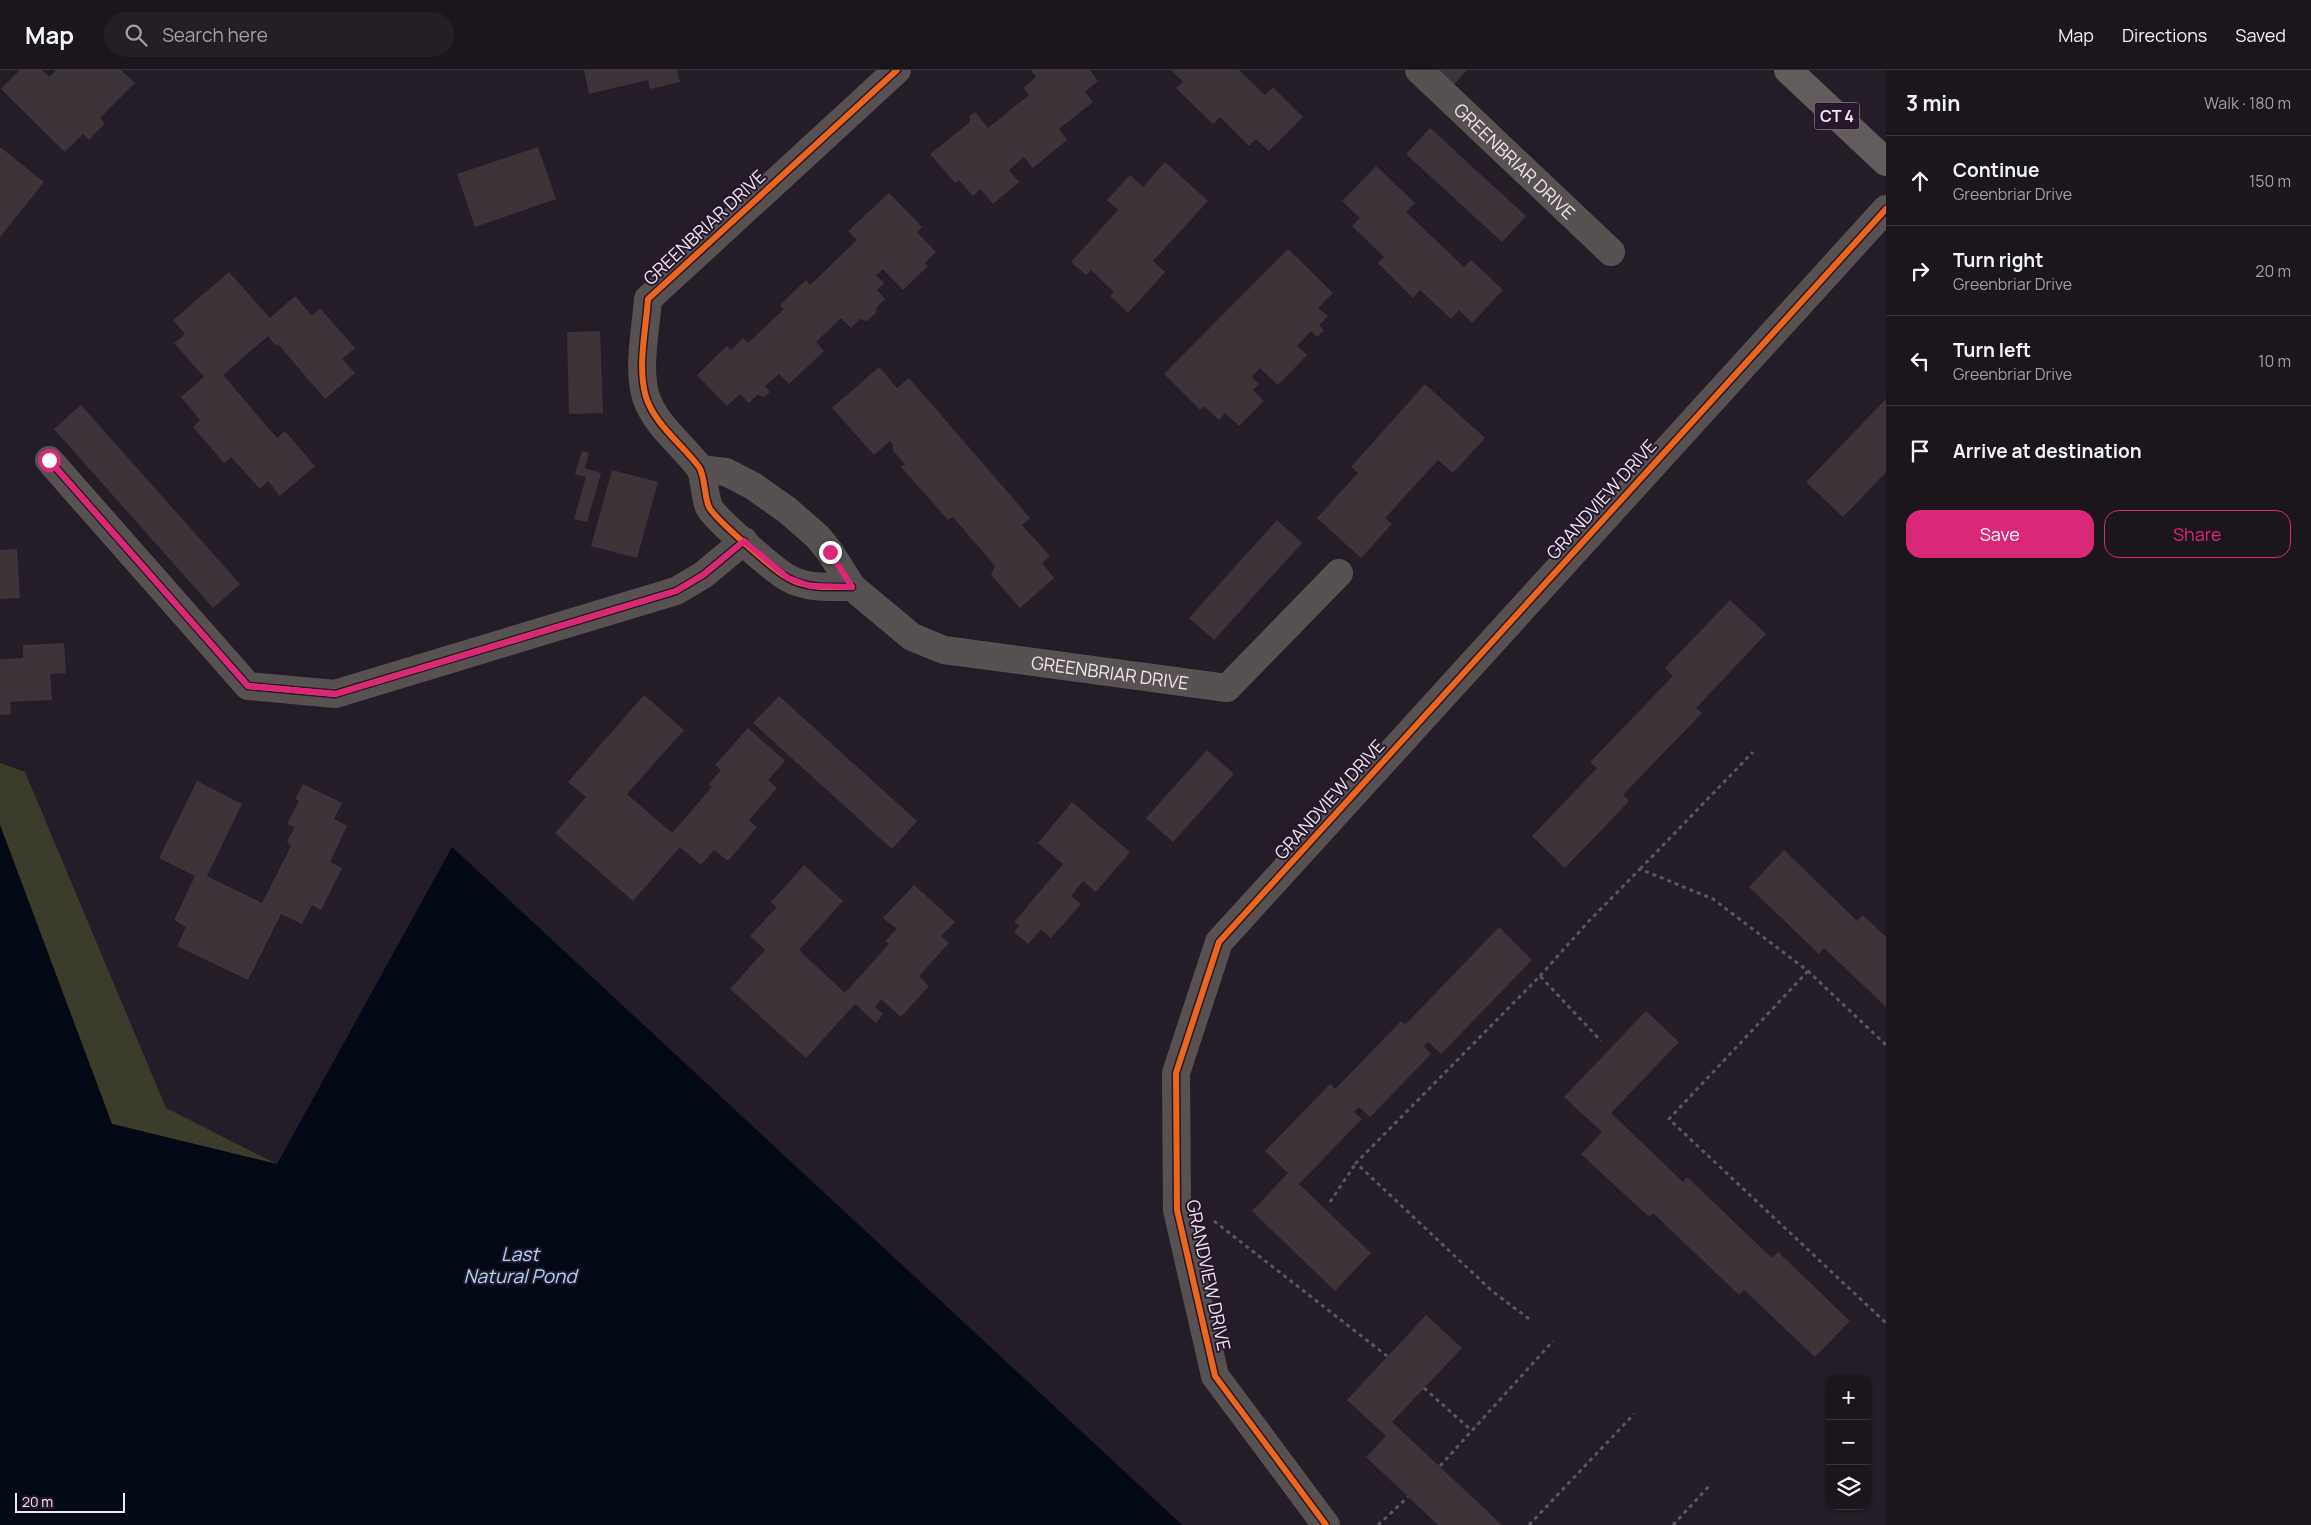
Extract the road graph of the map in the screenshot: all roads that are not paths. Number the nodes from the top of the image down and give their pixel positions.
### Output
1 (897, 70) edge
2 (1420, 70) edge
3 (1788, 70) edge
4 (1886, 162) edge
5 (1886, 209) edge
6 (1611, 252) dead end
7 (49, 460) dead end
8 (701, 469) junction
9 (744, 541) junction
10 (1339, 573) dead end
11 (852, 587) junction
12 (1326, 1525) edge

1 - 8 street, GREENBRIAR DRIVE
2 - 6 street, GREENBRIAR DRIVE
3 - 4 main road, CT 4
5 - 12 street, GRANDVIEW DRIVE
7 - 9 street
8 - 9 street
8 - 11 street, GREENBRIAR DRIVE
9 - 11 street
10 - 11 street, GREENBRIAR DRIVE

